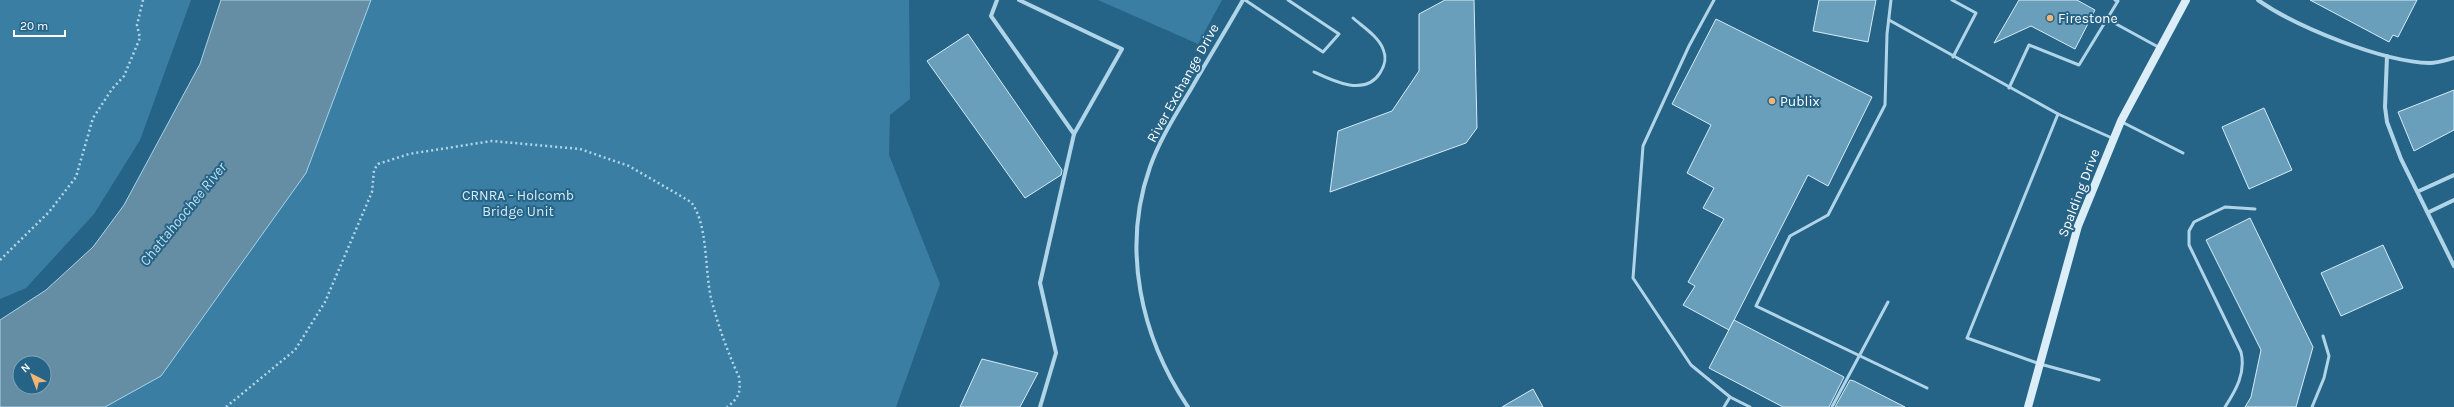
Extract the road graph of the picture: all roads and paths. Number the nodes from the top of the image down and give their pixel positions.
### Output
1 (143, 0) edge
2 (997, 0) edge
3 (1019, 0) edge
4 (1244, 0) edge
5 (1288, 0) edge
6 (1714, 0) edge
7 (1891, 0) edge
8 (1952, 0) edge
9 (2116, 0) edge
10 (2186, 0) edge
11 (2258, 0) edge
12 (1353, 18) dead end
13 (2107, 19) junction
14 (1888, 20) junction
15 (2160, 48) junction
16 (2387, 56) junction
17 (1953, 57) junction
18 (2454, 58) edge
19 (1314, 72) dead end
20 (2008, 88) junction
21 (2058, 114) junction
22 (2121, 121) junction
23 (1074, 134) junction
24 (2113, 139) junction
25 (2183, 153) dead end
26 (2454, 175) edge
27 (2419, 191) junction
28 (2454, 200) edge
29 (2255, 209) dead end
30 (2429, 212) junction
31 (0, 260) edge
32 (2454, 266) edge
33 (1888, 302) dead end
34 (2323, 336) dead end
35 (1859, 355) junction
36 (2040, 364) junction
37 (2099, 380) dead end
38 (1927, 388) dead end
39 (1730, 397) junction
40 (226, 407) edge
41 (727, 407) edge
42 (1040, 407) edge
43 (1188, 407) edge
44 (1724, 407) edge
45 (1750, 407) edge
46 (1832, 407) edge
47 (2028, 407) edge
48 (2225, 407) edge
49 (2312, 407) edge

1 - 31 path
2 - 23 street
3 - 23 street
4 - 5 lane
4 - 43 street, River Exchange Drive
6 - 39 lane
7 - 14 lane
8 - 17 lane
9 - 13 lane
10 - 15 main road, Spalding Drive
11 - 16 street
12 - 19 lane
13 - 15 lane
13 - 20 lane
14 - 17 lane
14 - 35 lane
15 - 22 main road, Spalding Drive
16 - 18 street
16 - 27 street
17 - 20 lane
20 - 21 lane
21 - 24 lane
21 - 36 lane
22 - 24 main road, Spalding Drive
22 - 25 lane
23 - 42 street
24 - 36 main road, Spalding Drive
26 - 27 street
27 - 30 street
28 - 30 street
29 - 48 lane
30 - 32 street
33 - 35 lane
34 - 49 lane
35 - 38 lane
35 - 46 lane
36 - 37 lane
36 - 47 main road, Spalding Drive
39 - 44 lane
39 - 45 lane
40 - 41 path

